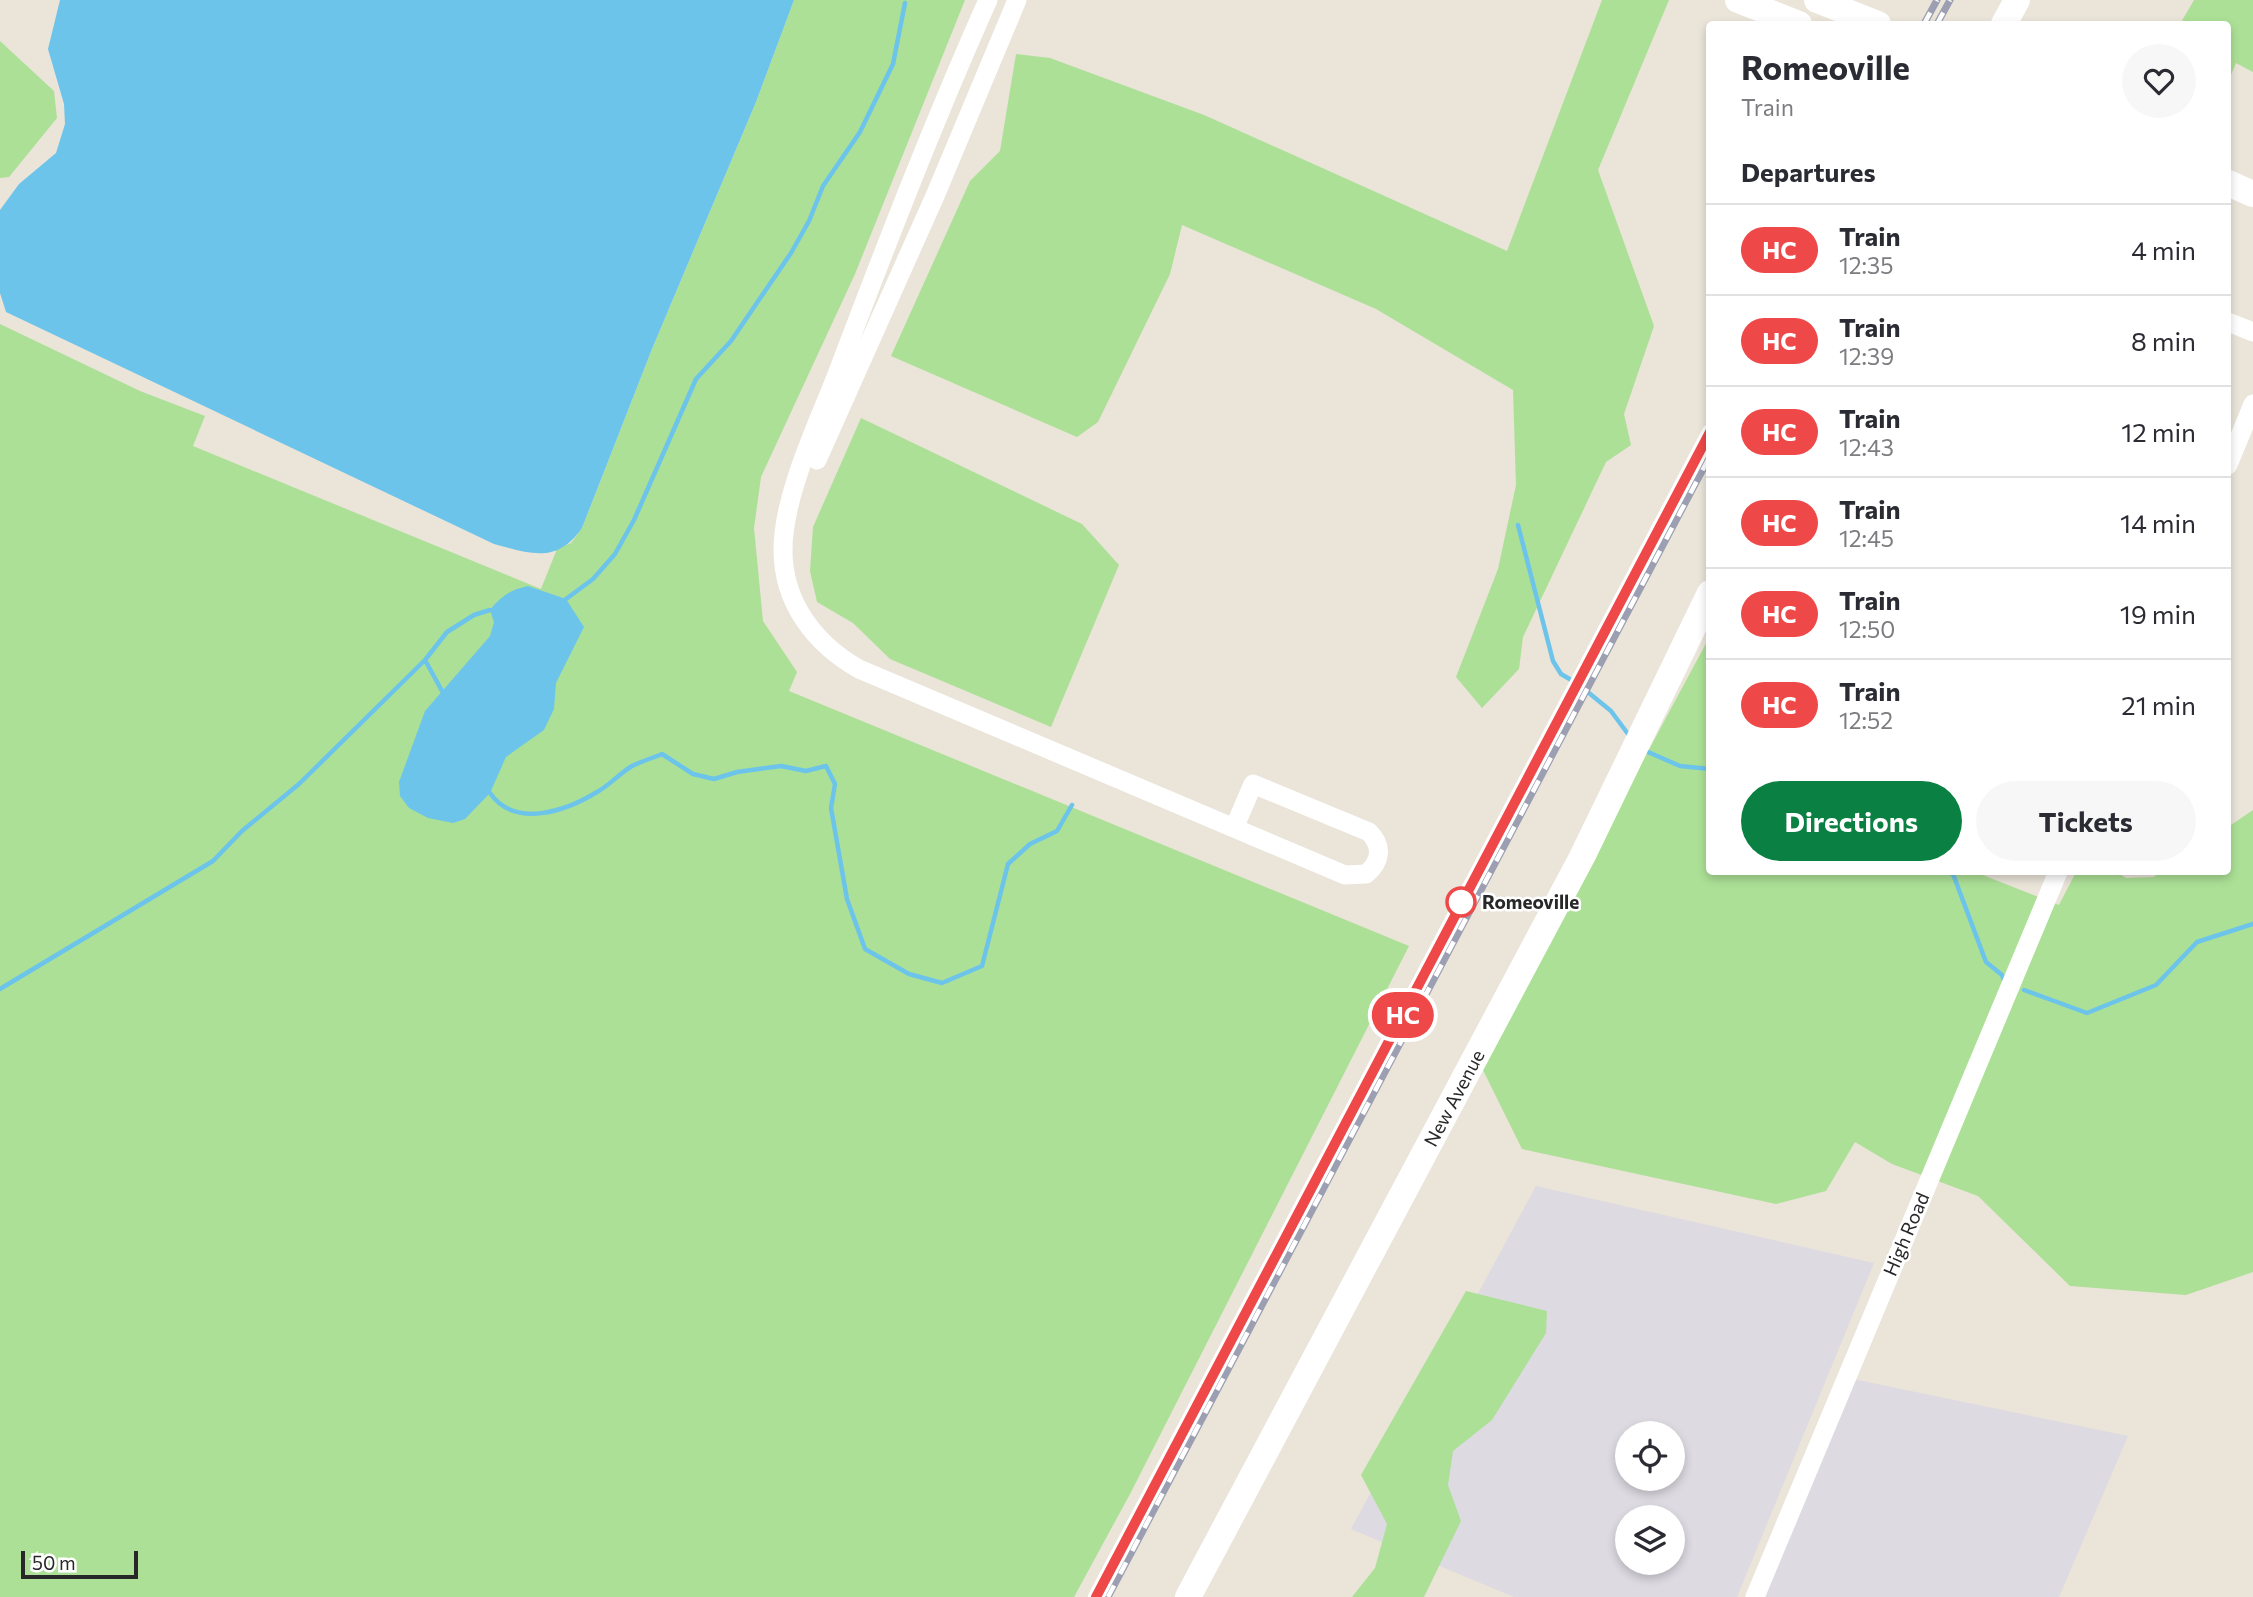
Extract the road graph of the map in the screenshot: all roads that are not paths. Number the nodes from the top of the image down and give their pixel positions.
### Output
1 (988, 0) edge
2 (1017, 0) edge
3 (1738, 0) edge
4 (1817, 0) edge
5 (2017, 0) edge
6 (1790, 21) edge
7 (1870, 21) edge
8 (2006, 21) edge
9 (2231, 184) edge
10 (2253, 194) edge
11 (2231, 323) edge
12 (2253, 332) edge
13 (2253, 404) edge
14 (2231, 457) edge
15 (790, 510) junction
16 (1706, 601) edge
17 (1235, 826) junction
18 (2057, 875) edge
19 (1188, 1597) edge
20 (1755, 1597) edge

1 - 15 street
2 - 15 street
3 - 6 main road
4 - 7 main road
5 - 8 main road
9 - 10 main road
11 - 12 street
13 - 14 street
15 - 17 street
16 - 19 main road, New Avenue
17 - 17 street
18 - 20 street, High Road

